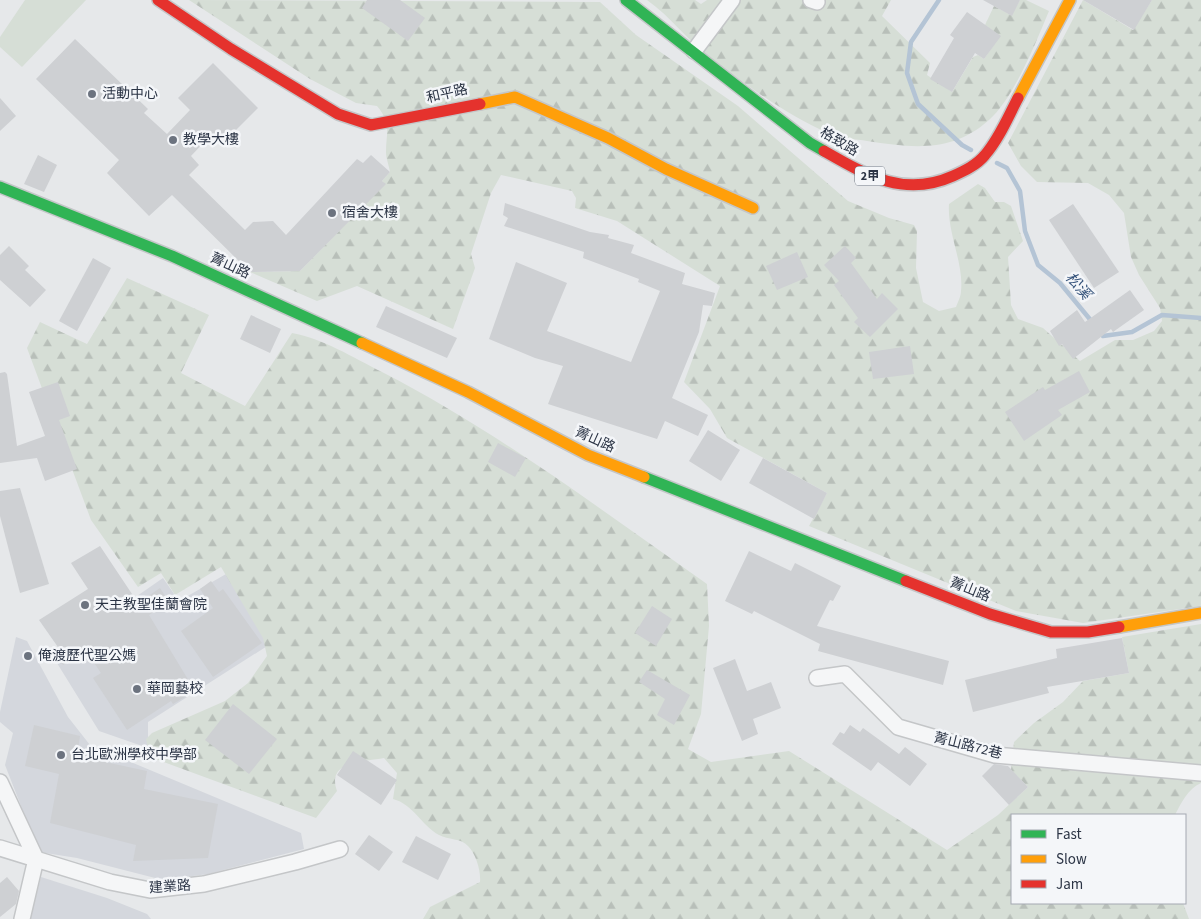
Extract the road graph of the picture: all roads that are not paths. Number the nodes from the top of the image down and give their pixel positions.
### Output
1 (158, 0) edge
2 (626, 0) edge
3 (732, 0) edge
4 (1070, 0) edge
5 (694, 52) junction
6 (0, 186) edge
7 (753, 208) dead end
8 (1201, 613) edge
9 (817, 678) dead end
10 (1201, 773) edge
11 (0, 782) edge
12 (0, 848) edge
13 (340, 849) dead end
14 (36, 859) junction
15 (22, 919) edge

1 - 7 street, 和平路
2 - 5 street, 格致路 / 2甲
3 - 5 street
4 - 5 street, 格致路 / 2甲
6 - 8 street, 菁山路
9 - 10 street, 菁山路72巷
11 - 14 street
12 - 14 street, 建業路
13 - 14 street, 建業路
14 - 15 street

